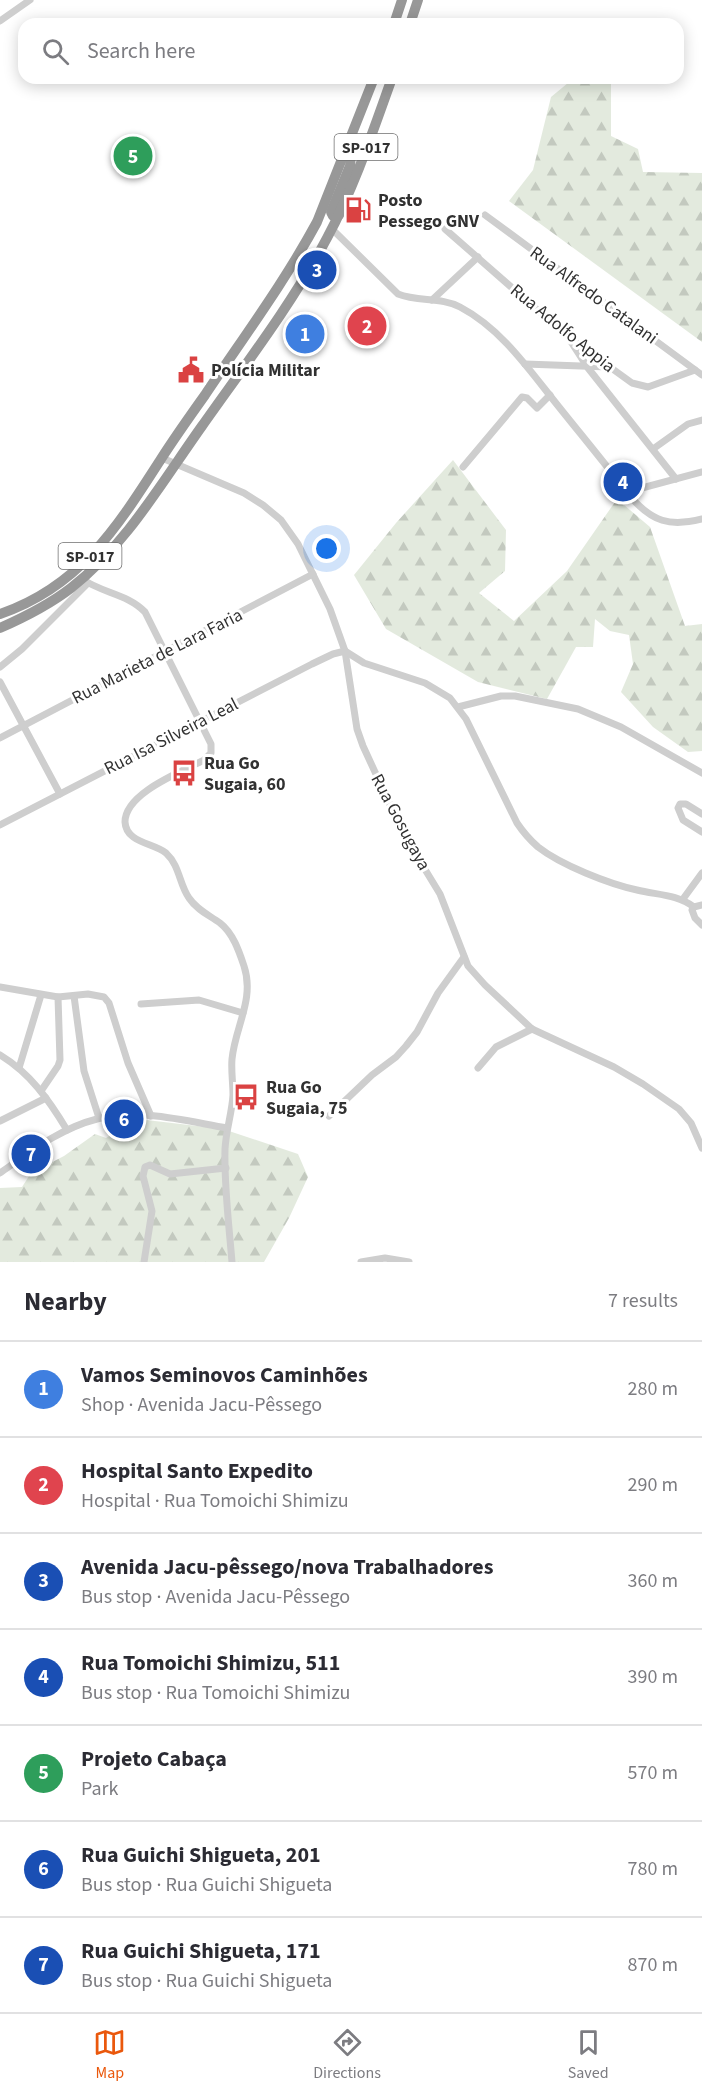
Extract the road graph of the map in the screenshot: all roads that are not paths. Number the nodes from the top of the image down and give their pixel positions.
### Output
1 (30, 0) edge
2 (402, 0) edge
3 (418, 0) edge
4 (396, 18) edge
5 (412, 18) edge
6 (0, 21) edge
7 (372, 84) edge
8 (390, 84) edge
9 (357, 124) junction
10 (351, 155) junction
11 (339, 215) junction
12 (485, 215) dead end
13 (332, 229) junction
14 (445, 229) dead end
15 (309, 239) junction
16 (478, 257) junction
17 (432, 300) junction
18 (286, 306) junction
19 (567, 336) junction
20 (525, 364) junction
21 (609, 367) junction
22 (588, 368) junction
23 (695, 370) junction
24 (702, 375) edge
25 (205, 394) junction
26 (550, 395) junction
27 (702, 420) edge
28 (653, 450) junction
29 (162, 458) junction
30 (175, 464) junction
31 (463, 467) dead end
32 (154, 471) junction
33 (702, 472) edge
34 (676, 479) junction
35 (627, 492) junction
36 (138, 516) junction
37 (702, 519) edge
38 (313, 574) junction
39 (85, 581) junction
40 (0, 614) edge
41 (0, 628) edge
42 (165, 651) junction
43 (345, 651) junction
44 (0, 666) edge
45 (0, 682) edge
46 (458, 707) junction
47 (200, 721) junction
48 (24, 726) junction
49 (0, 738) edge
50 (702, 773) edge
51 (60, 794) junction
52 (702, 814) edge
53 (0, 825) edge
54 (702, 832) edge
55 (702, 873) edge
56 (682, 899) junction
57 (696, 907) edge
58 (702, 925) edge
59 (464, 957) junction
60 (0, 987) edge
61 (41, 995) junction
62 (74, 996) junction
63 (58, 997) junction
64 (141, 1004) dead end
65 (243, 1013) junction
66 (532, 1029) junction
67 (0, 1055) edge
68 (19, 1068) junction
69 (478, 1068) dead end
70 (41, 1091) junction
71 (46, 1098) junction
72 (151, 1116) junction
73 (329, 1116) dead end
74 (99, 1118) junction
75 (0, 1121) edge
76 (227, 1128) junction
77 (68, 1130) junction
78 (702, 1148) edge
79 (226, 1168) junction
80 (0, 1173) edge
81 (144, 1262) edge
82 (232, 1262) edge
83 (361, 1262) edge
84 (409, 1262) edge

1 - 6 street
2 - 4 highway
3 - 5 highway
7 - 9 highway, SP-017
8 - 11 highway, SP-017
9 - 10 highway
9 - 15 highway, SP-017
10 - 11 highway
10 - 13 highway
11 - 13 highway, SP-017
12 - 23 street, Rua Alfredo Catalani
13 - 15 highway
13 - 17 street
13 - 18 highway, SP-017
14 - 16 street, Rua Adolfo Appia
15 - 18 highway
15 - 25 highway, SP-017
16 - 17 street
16 - 19 street, Rua Adolfo Appia
17 - 20 street
18 - 30 highway, SP-017
19 - 21 street, Rua Adolfo Appia
19 - 22 street
20 - 22 street
20 - 26 street
21 - 22 street
21 - 23 street, Rua Adolfo Appia
22 - 28 street
23 - 24 street, Rua Alfredo Catalani
25 - 29 highway, SP-017
25 - 30 highway
26 - 31 street
26 - 35 street
27 - 28 street
28 - 34 street
29 - 30 street, Rua Gosugaya
29 - 32 highway, SP-017
30 - 36 highway, SP-017
30 - 38 street, Rua Gosugaya
32 - 36 highway
32 - 40 highway, SP-017
33 - 34 street
34 - 35 street
35 - 37 street
36 - 39 highway, SP-017
38 - 42 street, Rua Marieta de Lara Faria
38 - 43 street, Rua Gosugaya
39 - 41 highway, SP-017
39 - 42 street
39 - 44 street
42 - 47 street
42 - 48 street, Rua Marieta de Lara Faria
43 - 46 street
43 - 47 street, Rua Isa Silveira Leal
43 - 59 street, Rua Gosugaya
45 - 48 street
46 - 50 street
46 - 56 street
47 - 51 street, Rua Isa Silveira Leal
47 - 65 street
48 - 49 street, Rua Marieta de Lara Faria
48 - 51 street
51 - 53 street, Rua Isa Silveira Leal
52 - 54 street
55 - 56 street
56 - 57 street
57 - 58 street
59 - 66 street, Rua Gosugaya
59 - 73 street
60 - 61 street
61 - 63 street
61 - 68 street
62 - 63 street
62 - 72 street
62 - 74 street
63 - 70 street
64 - 65 street
65 - 76 street
66 - 69 street
66 - 78 street, Rua Gosugaya
67 - 68 street
68 - 70 street
70 - 71 street
71 - 75 street
71 - 77 street
72 - 74 street
72 - 76 street
74 - 77 street
76 - 79 street
77 - 80 street
79 - 81 street
79 - 82 street
83 - 84 street

